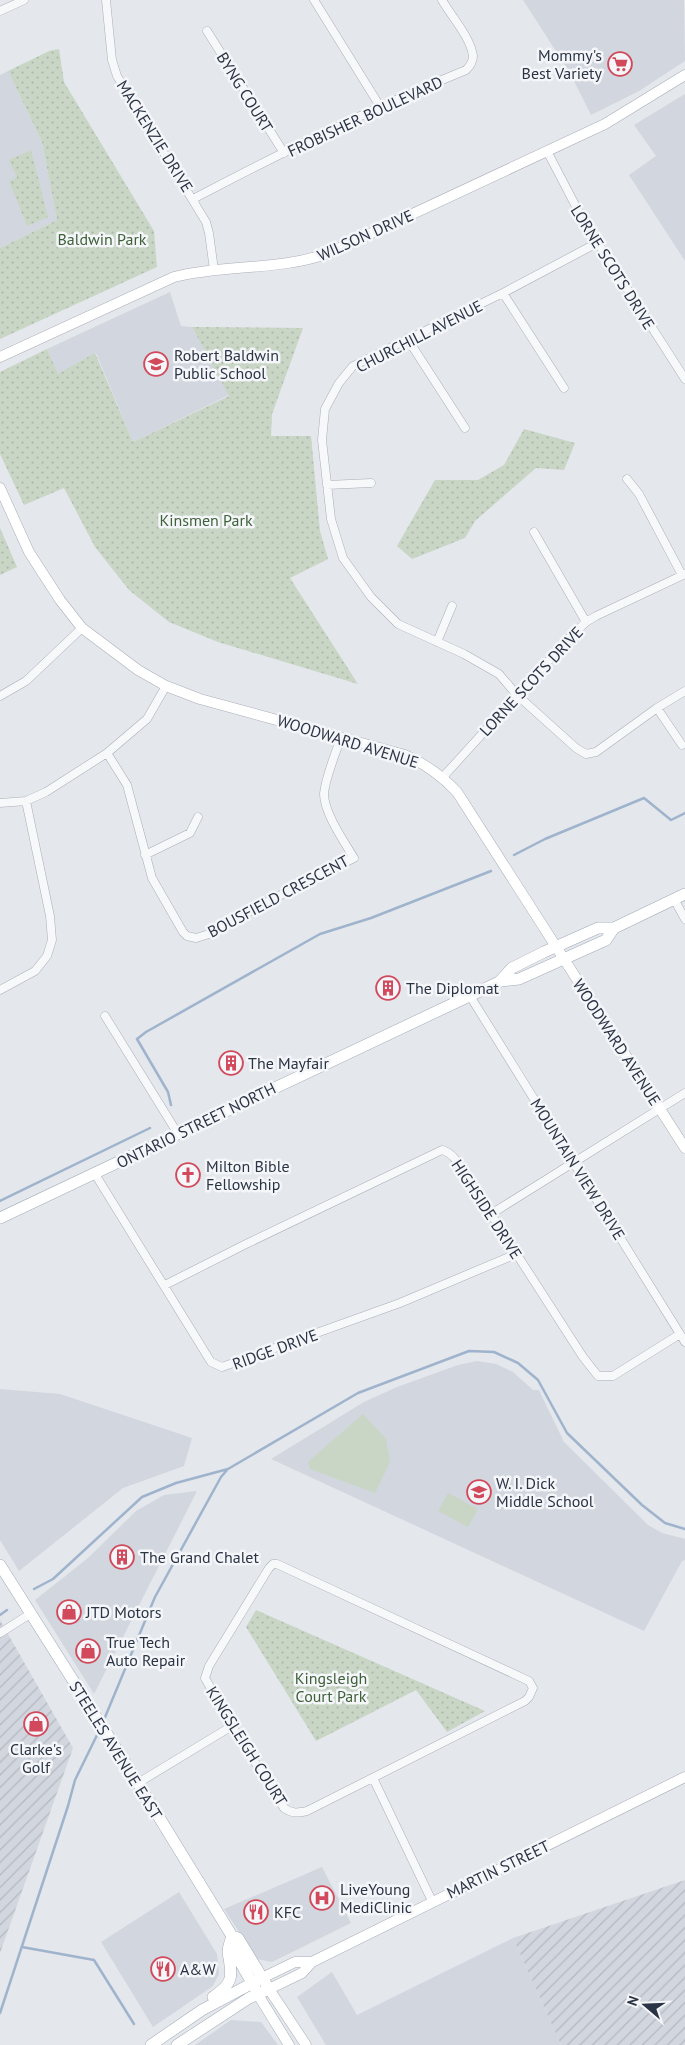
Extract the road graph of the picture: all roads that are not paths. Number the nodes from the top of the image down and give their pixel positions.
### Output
1 (24, 0) edge
2 (106, 0) edge
3 (314, 0) edge
4 (442, 0) edge
5 (0, 11) edge
6 (207, 31) dead end
7 (685, 76) edge
8 (381, 108) junction
9 (547, 151) junction
10 (284, 153) junction
11 (193, 199) junction
12 (596, 243) junction
13 (214, 270) junction
14 (503, 293) junction
15 (407, 338) junction
16 (0, 357) edge
17 (685, 379) edge
18 (564, 388) dead end
19 (465, 428) dead end
20 (627, 478) dead end
21 (371, 483) dead end
22 (327, 485) junction
23 (0, 488) edge
24 (534, 532) dead end
25 (684, 574) edge
26 (452, 606) dead end
27 (586, 622) junction
28 (82, 628) junction
29 (437, 642) junction
30 (166, 686) junction
31 (685, 691) edge
32 (517, 695) junction
33 (0, 696) edge
34 (657, 708) junction
35 (342, 738) junction
36 (682, 746) dead end
37 (107, 753) junction
38 (442, 777) junction
39 (26, 801) junction
40 (0, 803) edge
41 (198, 817) dead end
42 (145, 855) junction
43 (685, 894) edge
44 (674, 899) junction
45 (685, 919) edge
46 (614, 928) junction
47 (556, 946) junction
48 (564, 959) junction
49 (501, 980) junction
50 (0, 990) edge
51 (470, 996) junction
52 (105, 1016) dead end
53 (685, 1093) edge
54 (661, 1109) junction
55 (178, 1134) junction
56 (685, 1148) edge
57 (574, 1163) junction
58 (95, 1174) junction
59 (491, 1214) junction
60 (0, 1218) edge
61 (516, 1254) junction
62 (165, 1285) junction
63 (680, 1334) junction
64 (685, 1342) edge
65 (0, 1565) edge
66 (30, 1614) junction
67 (0, 1633) edge
68 (232, 1726) junction
69 (685, 1777) edge
70 (373, 1778) junction
71 (138, 1783) junction
72 (432, 1901) junction
73 (231, 1940) junction
74 (312, 1962) junction
75 (257, 1985) junction
76 (269, 1989) junction
77 (202, 2010) junction
78 (151, 2045) edge
79 (178, 2045) edge
80 (289, 2045) edge
81 (306, 2045) edge

1 - 5 street
2 - 11 street, MACKENZIE DRIVE
3 - 8 street
4 - 8 street, FROBISHER BOULEVARD
6 - 10 street, BYNG COURT
7 - 9 street, WILSON DRIVE
8 - 10 street, FROBISHER BOULEVARD
9 - 12 street, LORNE SCOTS DRIVE
9 - 13 street, WILSON DRIVE
10 - 11 street, FROBISHER BOULEVARD
11 - 13 street, MACKENZIE DRIVE
12 - 14 street, CHURCHILL AVENUE
12 - 17 street, LORNE SCOTS DRIVE
13 - 16 street, WILSON DRIVE
14 - 15 street, CHURCHILL AVENUE
14 - 18 street
15 - 19 street
15 - 22 street, CHURCHILL AVENUE
20 - 25 street
21 - 22 street
22 - 29 street, CHURCHILL AVENUE
23 - 28 street, WOODWARD AVENUE
24 - 27 street
25 - 27 street, LORNE SCOTS DRIVE
26 - 29 street
27 - 32 street, LORNE SCOTS DRIVE
28 - 30 street, WOODWARD AVENUE
28 - 33 street
29 - 32 street, CHURCHILL AVENUE
30 - 35 street, WOODWARD AVENUE
30 - 37 street
31 - 34 street
32 - 34 street, CHURCHILL AVENUE
32 - 38 street, LORNE SCOTS DRIVE
34 - 36 street
35 - 38 street, WOODWARD AVENUE
35 - 42 street, BOUSFIELD CRESCENT
37 - 39 street
37 - 42 street, BOUSFIELD CRESCENT
38 - 47 street, WOODWARD AVENUE
39 - 40 street
39 - 50 street
41 - 42 street
43 - 44 main road, ONTARIO STREET NORTH
44 - 45 street
44 - 46 main road, ONTARIO STREET NORTH
46 - 47 main road, ONTARIO STREET NORTH
46 - 48 main road, ONTARIO STREET NORTH
47 - 48 street, WOODWARD AVENUE
47 - 49 main road, ONTARIO STREET NORTH
48 - 49 main road, ONTARIO STREET NORTH
48 - 54 street, WOODWARD AVENUE
49 - 51 main road, ONTARIO STREET NORTH
51 - 55 main road, ONTARIO STREET NORTH
51 - 57 street, MOUNTAIN VIEW DRIVE
52 - 55 street
53 - 54 street
54 - 56 street, WOODWARD AVENUE
54 - 57 street
55 - 58 main road, ONTARIO STREET NORTH
57 - 59 street
57 - 63 street, MOUNTAIN VIEW DRIVE
58 - 60 main road, ONTARIO STREET NORTH
58 - 62 street, RIDGE DRIVE
59 - 61 street, HIGHSIDE DRIVE
59 - 62 street, HIGHSIDE DRIVE
61 - 62 street, RIDGE DRIVE
61 - 63 street, HIGHSIDE DRIVE
63 - 64 street, MOUNTAIN VIEW DRIVE
65 - 66 main road, STEELES AVENUE EAST
66 - 67 street
66 - 71 main road, STEELES AVENUE EAST
68 - 70 street, KINGSLEIGH COURT
68 - 70 street, KINGSLEIGH COURT
68 - 71 street
69 - 72 street, MARTIN STREET
70 - 72 street
71 - 73 main road, STEELES AVENUE EAST
72 - 74 street, MARTIN STREET
73 - 75 main road, STEELES AVENUE EAST
73 - 77 main road
74 - 75 street, MARTIN STREET
74 - 76 street, MARTIN STREET
75 - 76 main road, MARTIN STREET
75 - 77 main road, MARTIN STREET
75 - 79 main road, MARTIN STREET
75 - 80 street, STEELES AVENUE EAST
76 - 81 street
77 - 78 main road, MARTIN STREET

